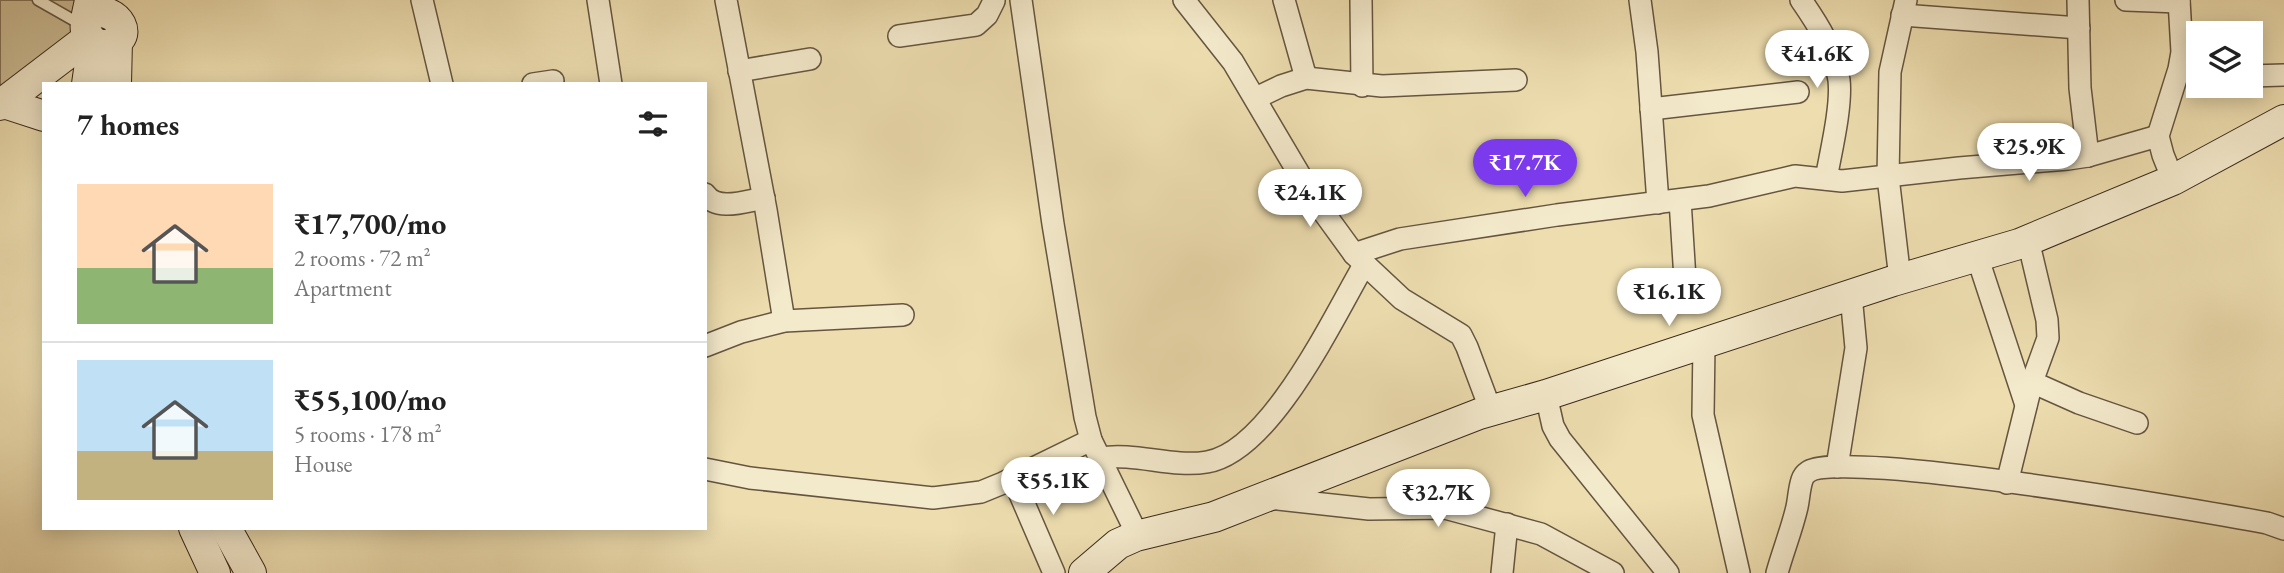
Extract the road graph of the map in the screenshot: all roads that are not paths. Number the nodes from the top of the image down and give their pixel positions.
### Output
1 (38, 0) edge
2 (422, 0) edge
3 (598, 0) edge
4 (726, 0) edge
5 (993, 0) edge
6 (1284, 0) edge
7 (1361, 0) edge
8 (1640, 0) edge
9 (1801, 0) edge
10 (2078, 0) edge
11 (2126, 0) edge
12 (2179, 1) edge
13 (1192, 2) edge
14 (1021, 4) edge
15 (1904, 8) edge
16 (101, 23) edge
17 (2079, 28) junction
18 (900, 36) dead end
19 (2186, 58) edge
20 (810, 59) dead end
21 (739, 71) junction
22 (2284, 75) edge
23 (2186, 76) edge
24 (2263, 76) edge
25 (1306, 78) junction
26 (1516, 80) dead end
27 (87, 82) edge
28 (116, 82) edge
29 (442, 82) edge
30 (611, 82) edge
31 (1362, 86) junction
32 (1798, 92) dead end
33 (1256, 98) junction
34 (2, 104) edge
35 (1651, 109) junction
36 (42, 115) edge
37 (2284, 120) edge
38 (2158, 136) junction
39 (2088, 156) junction
40 (1888, 177) junction
41 (1826, 178) junction
42 (2174, 180) junction
43 (707, 196) edge
44 (764, 198) junction
45 (1680, 200) junction
46 (1658, 203) junction
47 (2028, 240) junction
48 (1977, 256) junction
49 (1359, 259) junction
50 (1900, 279) junction
51 (1686, 295) dead end
52 (1851, 295) junction
53 (903, 315) dead end
54 (784, 321) junction
55 (1704, 343) junction
56 (707, 345) edge
57 (2032, 382) junction
58 (1546, 395) junction
59 (2026, 405) junction
60 (1491, 411) junction
61 (2137, 423) dead end
62 (1096, 449) junction
63 (1837, 467) junction
64 (707, 469) edge
65 (1013, 478) junction
66 (2007, 484) junction
67 (1263, 498) junction
68 (1507, 524) junction
69 (2284, 529) edge
70 (195, 530) edge
71 (227, 530) edge
72 (1138, 536) junction
73 (212, 572) edge
74 (251, 573) edge
75 (1054, 573) edge
76 (1084, 573) edge
77 (1502, 573) edge
78 (1613, 573) edge
79 (1668, 573) edge
80 (1739, 573) edge
81 (1777, 573) edge

1 - 16 lane
2 - 29 street
3 - 30 street
4 - 21 street
5 - 14 street
5 - 18 street
6 - 25 street
7 - 31 street
8 - 35 street
9 - 41 street
10 - 17 street
11 - 12 street
12 - 19 street
13 - 33 street
14 - 62 street
15 - 17 street
15 - 40 street
16 - 27 street
16 - 28 street
16 - 34 street
17 - 39 street
20 - 21 street
21 - 44 street
22 - 24 street
23 - 38 street
25 - 31 street
25 - 33 street
26 - 31 street
32 - 35 street
33 - 49 street
34 - 36 street
35 - 46 street
37 - 42 street
38 - 39 street
38 - 42 street
39 - 40 street
40 - 41 street
40 - 50 street
41 - 45 street
42 - 47 street
43 - 44 street
44 - 54 street
45 - 46 street
45 - 51 street
46 - 49 street
47 - 48 street
47 - 57 street
48 - 50 street
48 - 59 street
49 - 60 street
49 - 62 street
50 - 52 street
52 - 55 street
52 - 63 street
53 - 54 street
54 - 56 street
55 - 58 street
55 - 80 street
57 - 59 street
57 - 61 street
58 - 60 street
58 - 79 street
59 - 66 street
60 - 67 street
62 - 65 street
62 - 72 street
63 - 66 street
63 - 81 street
64 - 65 street
65 - 75 street
66 - 69 street
67 - 68 street
67 - 72 street
68 - 77 street
68 - 78 street
70 - 73 street
71 - 74 street
72 - 76 street

